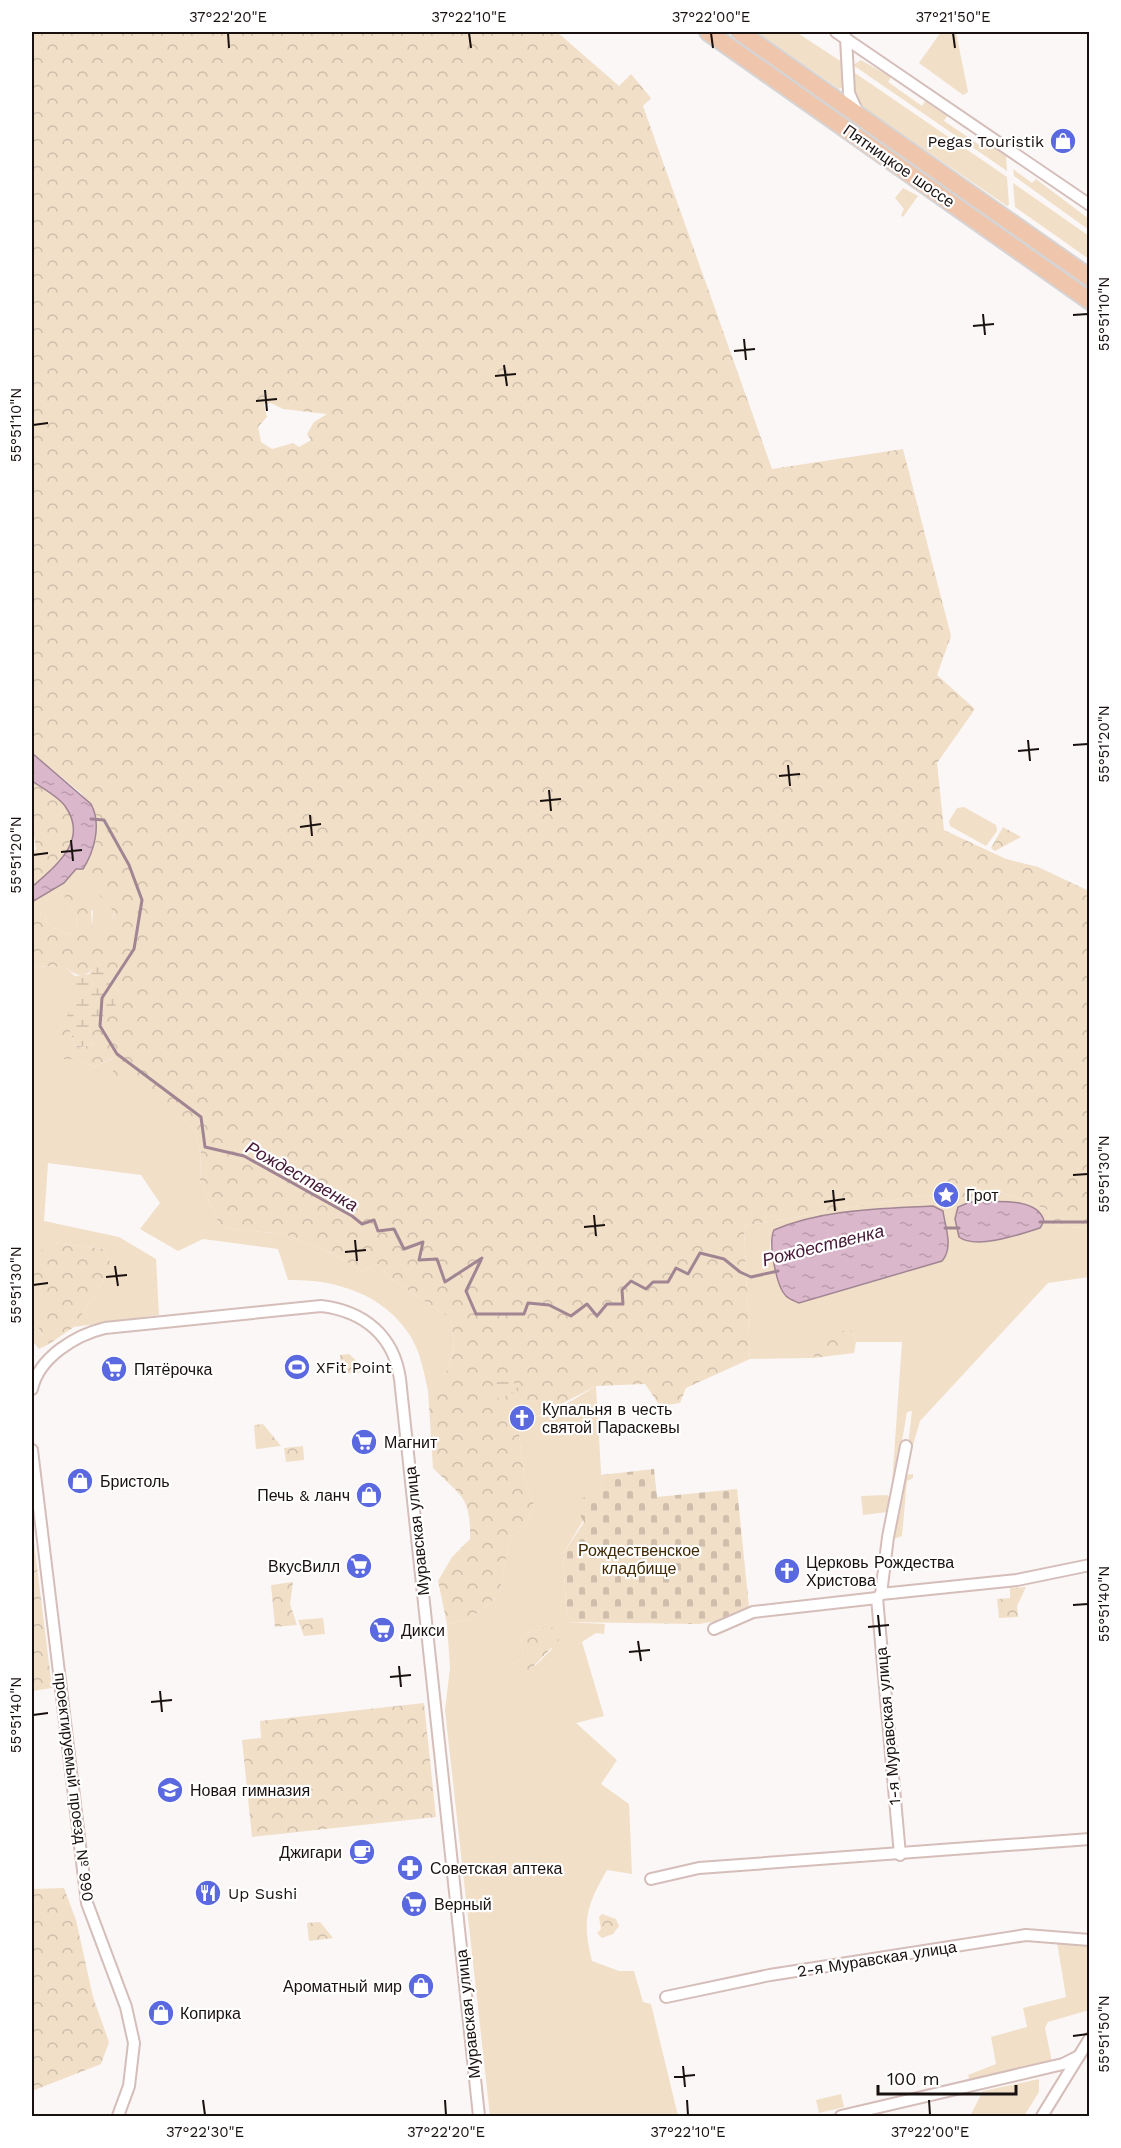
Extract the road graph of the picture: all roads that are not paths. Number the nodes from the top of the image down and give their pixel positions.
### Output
1 (708, 32) edge
2 (740, 32) edge
3 (836, 32) edge
4 (846, 39) junction
5 (860, 116) junction
6 (1089, 205) edge
7 (1089, 278) edge
8 (1089, 301) edge
9 (32, 1389) edge
10 (906, 1446) dead end
11 (32, 1450) edge
12 (1089, 1565) edge
13 (879, 1596) junction
14 (714, 1629) dead end
15 (1089, 1839) edge
16 (900, 1855) junction
17 (651, 1879) dead end
18 (1089, 1940) edge
19 (666, 1997) dead end
20 (1089, 2038) edge
21 (1079, 2056) junction
22 (118, 2116) edge
23 (479, 2116) edge
24 (841, 2116) edge
25 (1042, 2116) edge

1 - 8 main road, Пятницкое шоссе
2 - 5 main road, Пятницкое шоссе
3 - 4 street
4 - 5 street
4 - 6 street
5 - 7 main road, Пятницкое шоссе
9 - 23 street, Муравская улица
10 - 13 street, 1-я Муравская улица
11 - 22 street, проектируемый проезд № 990
12 - 13 street
13 - 14 street
13 - 16 street, 1-я Муравская улица
15 - 16 street
16 - 17 street
18 - 19 street, 2-я Муравская улица
20 - 21 street
21 - 24 street
21 - 25 street

